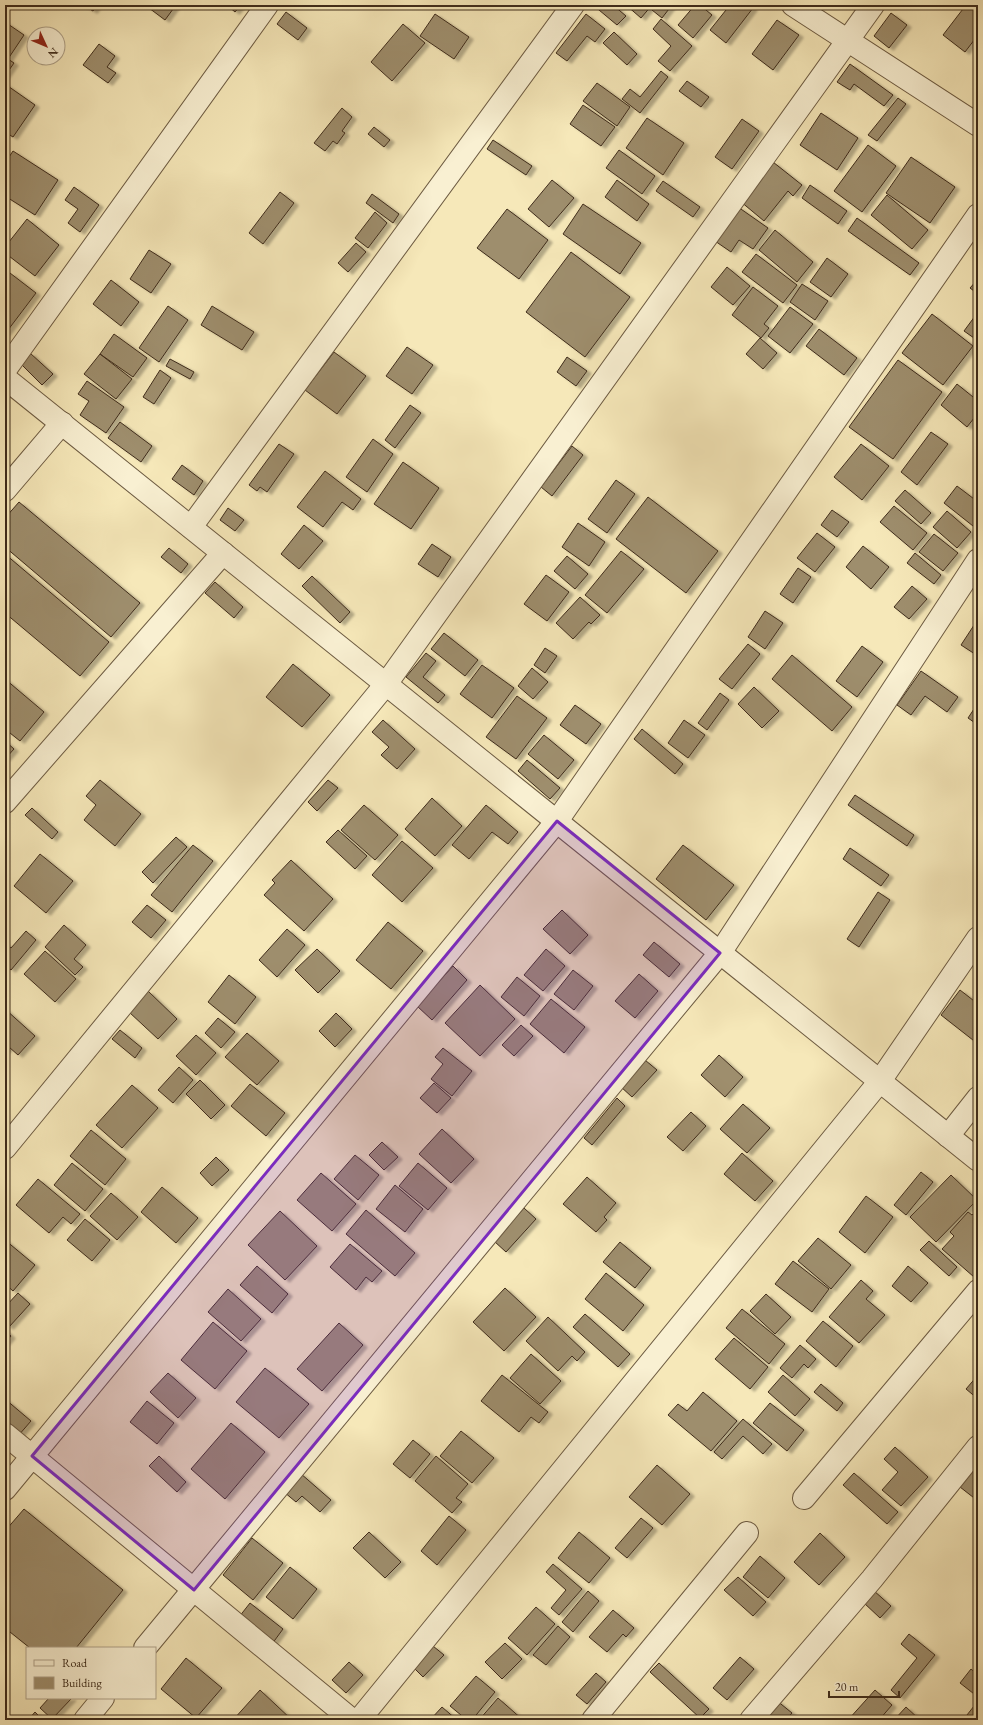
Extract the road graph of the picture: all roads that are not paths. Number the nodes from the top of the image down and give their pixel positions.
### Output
1 (267, 5) edge
2 (573, 5) edge
3 (793, 5) edge
4 (873, 5) edge
5 (847, 40) junction
6 (978, 126) edge
7 (978, 215) edge
8 (5, 370) edge
9 (5, 378) edge
10 (62, 424) junction
11 (5, 490) edge
12 (191, 527) junction
13 (223, 553) junction
14 (978, 560) edge
15 (386, 684) junction
16 (5, 802) edge
17 (556, 821) junction
18 (978, 938) edge
19 (720, 953) junction
20 (880, 1081) junction
21 (978, 1098) edge
22 (948, 1136) junction
23 (5, 1148) edge
24 (978, 1160) edge
25 (978, 1291) edge
26 (5, 1434) edge
27 (978, 1447) edge
28 (32, 1456) junction
29 (5, 1489) edge
30 (804, 1498) dead end
31 (746, 1533) dead end
32 (194, 1590) junction
33 (146, 1647) edge
34 (102, 1699) edge
35 (85, 1720) edge
36 (352, 1720) edge
37 (359, 1720) edge
38 (593, 1720) edge
39 (751, 1720) edge

1 - 8 street
2 - 12 street
3 - 5 street
4 - 5 street
5 - 6 street
5 - 15 street
7 - 17 street
9 - 10 street
10 - 11 street
10 - 12 street
12 - 13 street
13 - 15 street
13 - 16 street
14 - 19 street
15 - 17 street
15 - 23 street
17 - 19 street
17 - 28 street
18 - 20 street
19 - 20 street
19 - 32 street
20 - 22 street
20 - 37 street
21 - 22 street
22 - 24 street
25 - 30 street
26 - 28 street
27 - 39 street
28 - 29 street
28 - 32 street
31 - 38 street
32 - 33 street
32 - 36 street
34 - 35 street

